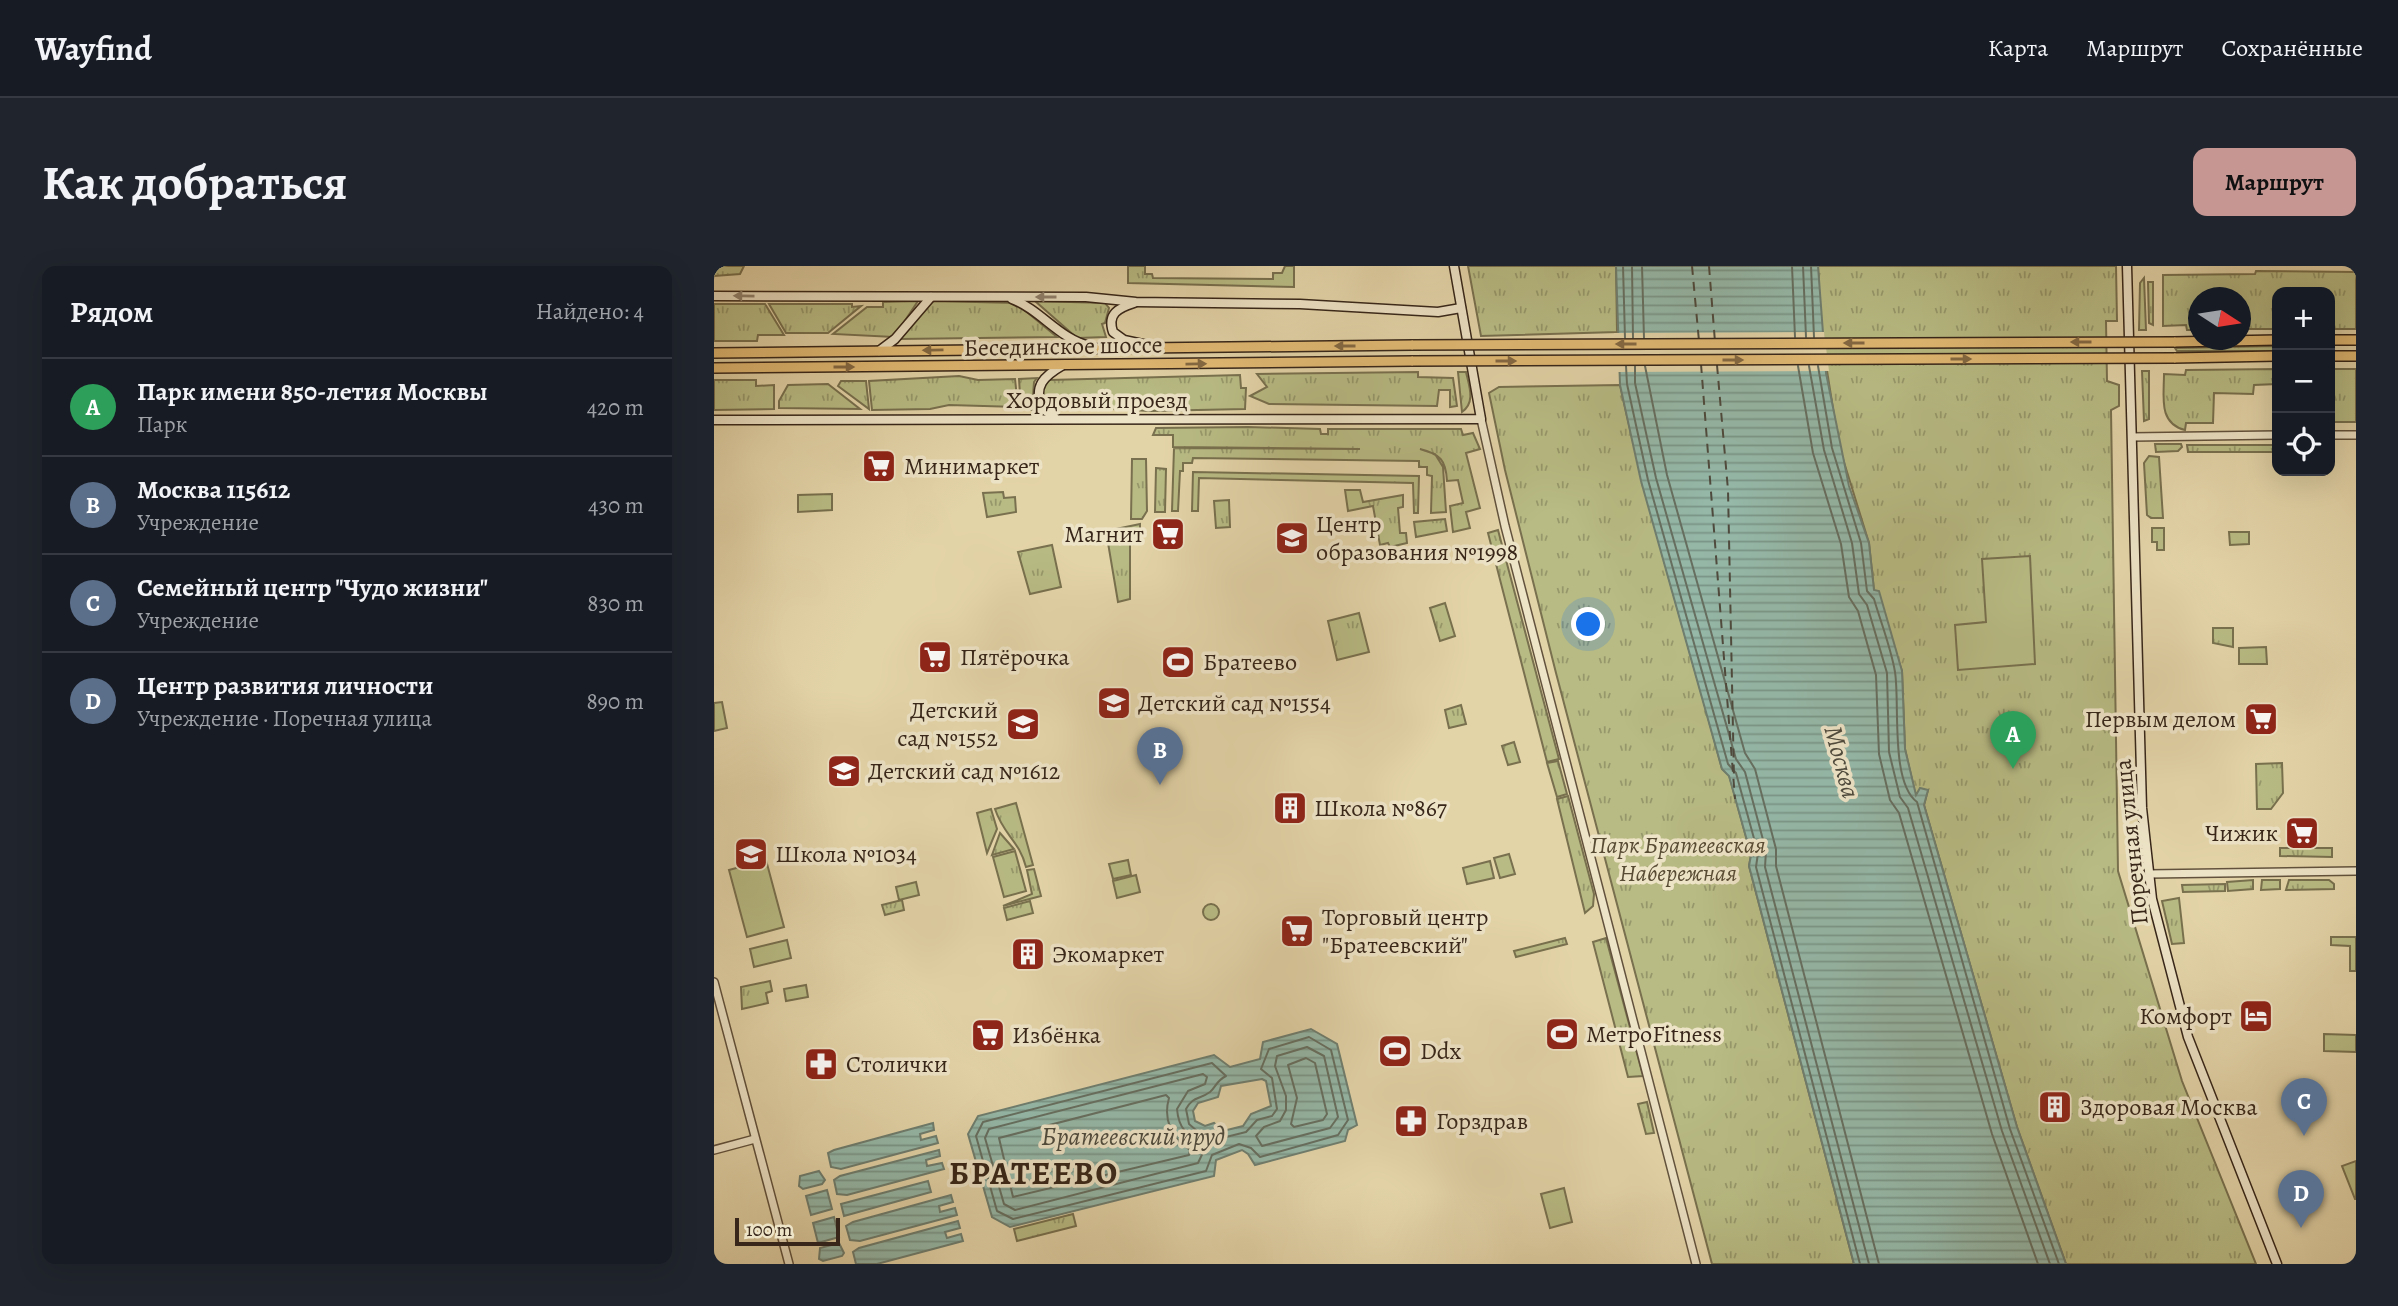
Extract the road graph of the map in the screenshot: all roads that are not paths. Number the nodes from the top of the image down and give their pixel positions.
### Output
1 (1454, 266) edge
2 (2127, 266) edge
3 (714, 296) edge
4 (931, 296) junction
5 (1006, 297) junction
6 (1136, 302) junction
7 (1461, 308) junction
8 (2272, 340) edge
9 (2335, 340) edge
10 (2356, 340) edge
11 (1154, 347) junction
12 (1099, 348) junction
13 (879, 351) junction
14 (714, 353) edge
15 (2272, 356) edge
16 (2335, 356) edge
17 (2356, 356) edge
18 (1063, 365) junction
19 (714, 370) edge
20 (1064, 419) junction
21 (1481, 419) junction
22 (714, 420) edge
23 (2272, 435) edge
24 (2335, 435) edge
25 (2356, 435) edge
26 (2132, 437) junction
27 (2356, 872) edge
28 (2149, 874) junction
29 (714, 982) edge
30 (755, 1139) junction
31 (714, 1150) edge
32 (789, 1264) edge
33 (1696, 1264) edge
34 (2277, 1264) edge

1 - 7 main road
2 - 26 main road, Поречная улица
4 -> 3 main road
4 - 5 main road
4 - 13 main road
6 -> 5 main road
5 - 12 main road
6 - 7 main road
6 - 11 main road
7 - 21 main road
8 -> 11 main road, Бесединское шоссе, bridge
9 - 10 main road
11 - 12 main road, Бесединское шоссе
12 -> 13 main road, Бесединское шоссе
13 - 14 main road, Бесединское шоссе
18 -> 15 main road, Бесединское шоссе, bridge
16 - 17 main road
19 -> 18 main road, Бесединское шоссе
18 - 20 main road
20 - 21 main road, Хордовый проезд
20 - 22 main road, Хордовый проезд
21 - 33 street
23 - 26 street
24 - 25 street
26 - 28 main road, Поречная улица
27 - 28 street
28 - 34 main road, Поречная улица
29 - 30 street
30 - 31 street
30 - 32 street

